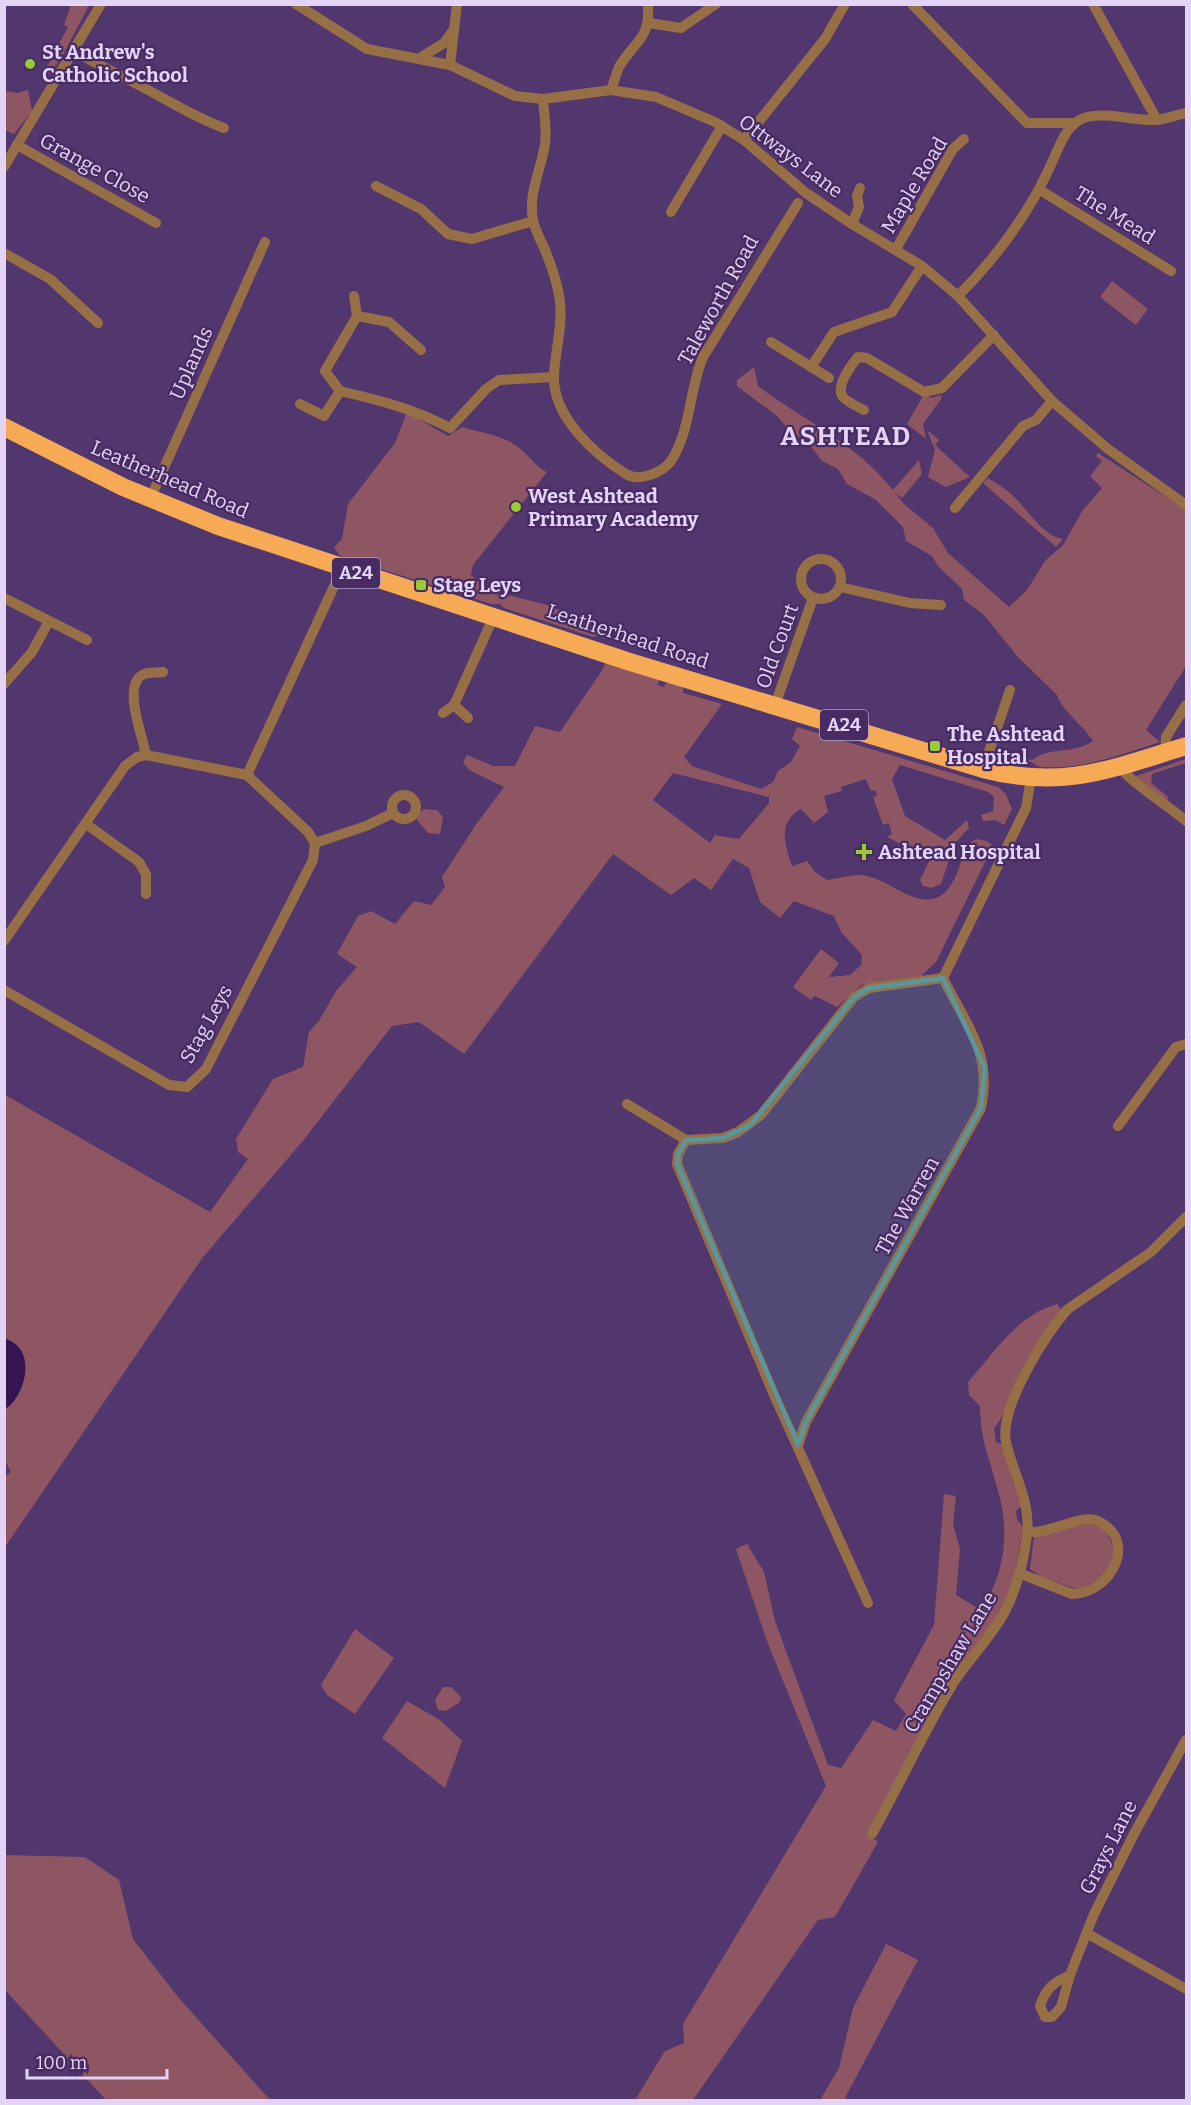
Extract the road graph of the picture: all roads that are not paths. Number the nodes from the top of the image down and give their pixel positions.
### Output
1 (101, 4) edge
2 (296, 4) edge
3 (457, 4) edge
4 (648, 4) edge
5 (716, 4) edge
6 (845, 4) edge
7 (912, 4) edge
8 (1093, 4) edge
9 (649, 23) junction
10 (454, 28) junction
11 (73, 50) junction
12 (420, 58) junction
13 (450, 65) junction
14 (611, 90) junction
15 (543, 99) junction
16 (1186, 113) edge
17 (1157, 120) junction
18 (1075, 123) junction
19 (722, 126) junction
20 (224, 128) dead end
21 (964, 139) dead end
22 (744, 140) junction
23 (17, 145) junction
24 (4, 167) edge
25 (376, 186) dead end
26 (860, 188) dead end
27 (1040, 190) junction
28 (798, 203) dead end
29 (670, 212) dead end
30 (533, 221) junction
31 (156, 223) dead end
32 (852, 224) junction
33 (265, 243) dead end
34 (896, 249) junction
35 (4, 254) edge
36 (922, 266) junction
37 (1171, 272) dead end
38 (354, 296) dead end
39 (958, 296) junction
40 (357, 316) junction
41 (98, 322) dead end
42 (994, 335) junction
43 (771, 342) dead end
44 (421, 350) dead end
45 (811, 367) junction
46 (554, 377) junction
47 (829, 378) dead end
48 (339, 391) junction
49 (1052, 401) junction
50 (300, 404) dead end
51 (864, 410) dead end
52 (4, 427) edge
53 (150, 499) junction
54 (1186, 505) edge
55 (955, 508) dead end
56 (342, 569) junction
57 (840, 587) junction
58 (4, 597) edge
59 (813, 598) junction
60 (941, 605) dead end
61 (494, 616) junction
62 (49, 621) junction
63 (87, 640) dead end
64 (163, 672) dead end
65 (4, 684) edge
66 (1010, 690) dead end
67 (454, 705) junction
68 (775, 705) junction
69 (1186, 705) edge
70 (443, 713) dead end
71 (468, 718) dead end
72 (1186, 746) edge
73 (1165, 753) junction
74 (146, 755) junction
75 (1120, 766) junction
76 (983, 769) junction
77 (248, 775) junction
78 (1031, 778) junction
79 (393, 813) dead end
80 (1186, 821) edge
81 (86, 824) junction
82 (315, 843) junction
83 (146, 894) dead end
84 (4, 941) edge
85 (943, 978) junction
86 (4, 990) edge
87 (1186, 1044) edge
88 (627, 1104) dead end
89 (1118, 1126) dead end
90 (686, 1140) junction
91 (1186, 1217) edge
92 (798, 1445) junction
93 (1028, 1532) junction
94 (1019, 1573) junction
95 (868, 1603) dead end
96 (1186, 1740) edge
97 (872, 1834) dead end
98 (1088, 1934) junction
99 (1070, 1975) dead end
100 (1186, 1989) edge

1 - 11 street
2 - 12 street, Ottways Lane
3 - 10 street
4 - 9 street
5 - 9 street
6 - 22 street
7 - 18 street
8 - 17 street
9 - 14 street
10 - 12 street
10 - 13 street
11 - 20 street
11 - 23 street
12 - 13 street, Ottways Lane
13 - 15 street, Ottways Lane
14 - 15 street, Ottways Lane
14 - 19 street, Ottways Lane
15 - 30 street, Taleworth Road
16 - 17 street
17 - 18 street
18 - 27 street
19 - 22 street, Ottways Lane
19 - 29 street
21 - 34 street, Maple Road
22 - 32 street, Ottways Lane
23 - 24 street
23 - 31 street, Grange Close
25 - 30 street
26 - 32 street
27 - 37 street, The Mead
27 - 39 street
28 - 46 street, Taleworth Road
30 - 46 street, Taleworth Road
32 - 34 street, Ottways Lane
33 - 53 street, Uplands
34 - 36 street, Ottways Lane
35 - 41 street
36 - 39 street, Ottways Lane
36 - 45 street
38 - 40 street
39 - 42 street, Ottways Lane
40 - 44 street
40 - 48 street
42 - 49 street, Ottways Lane
42 - 51 street
43 - 45 street
45 - 47 street
46 - 48 street
48 - 50 street
49 - 54 street, Ottways Lane
49 - 55 street
52 - 53 highway, Leatherhead Road / A24
53 - 56 highway, Leatherhead Road / A24
56 - 61 highway, Leatherhead Road / A24
56 - 77 street
57 - 59 street, Old Court
57 - 59 street, Old Court
57 - 60 street
58 - 62 street
59 - 68 street, Old Court
61 - 67 street
61 - 68 highway, Leatherhead Road / A24
62 - 63 street
62 - 65 street
64 - 74 street
66 - 76 street
67 - 70 street
67 - 71 street
68 - 76 highway, Leatherhead Road / A24
69 - 73 street
72 - 73 highway, Leatherhead Road / A24
73 - 75 highway, Leatherhead Road / A24
74 - 77 street
74 - 81 street
75 - 78 highway, Leatherhead Road / A24
75 - 80 street
76 - 78 highway, Leatherhead Road / A24
77 - 82 street
78 - 85 street
79 - 82 street
81 - 83 street
81 - 84 street
82 - 86 street, Stag Leys
85 - 90 street
85 - 92 street, The Warren
87 - 89 street
88 - 90 street
90 - 92 street
91 - 93 street, Crampshaw Lane
92 - 95 street
93 - 94 street, Crampshaw Lane
93 - 94 street
94 - 97 street, Crampshaw Lane
96 - 98 street, Grays Lane
98 - 99 street, Grays Lane
98 - 100 street

